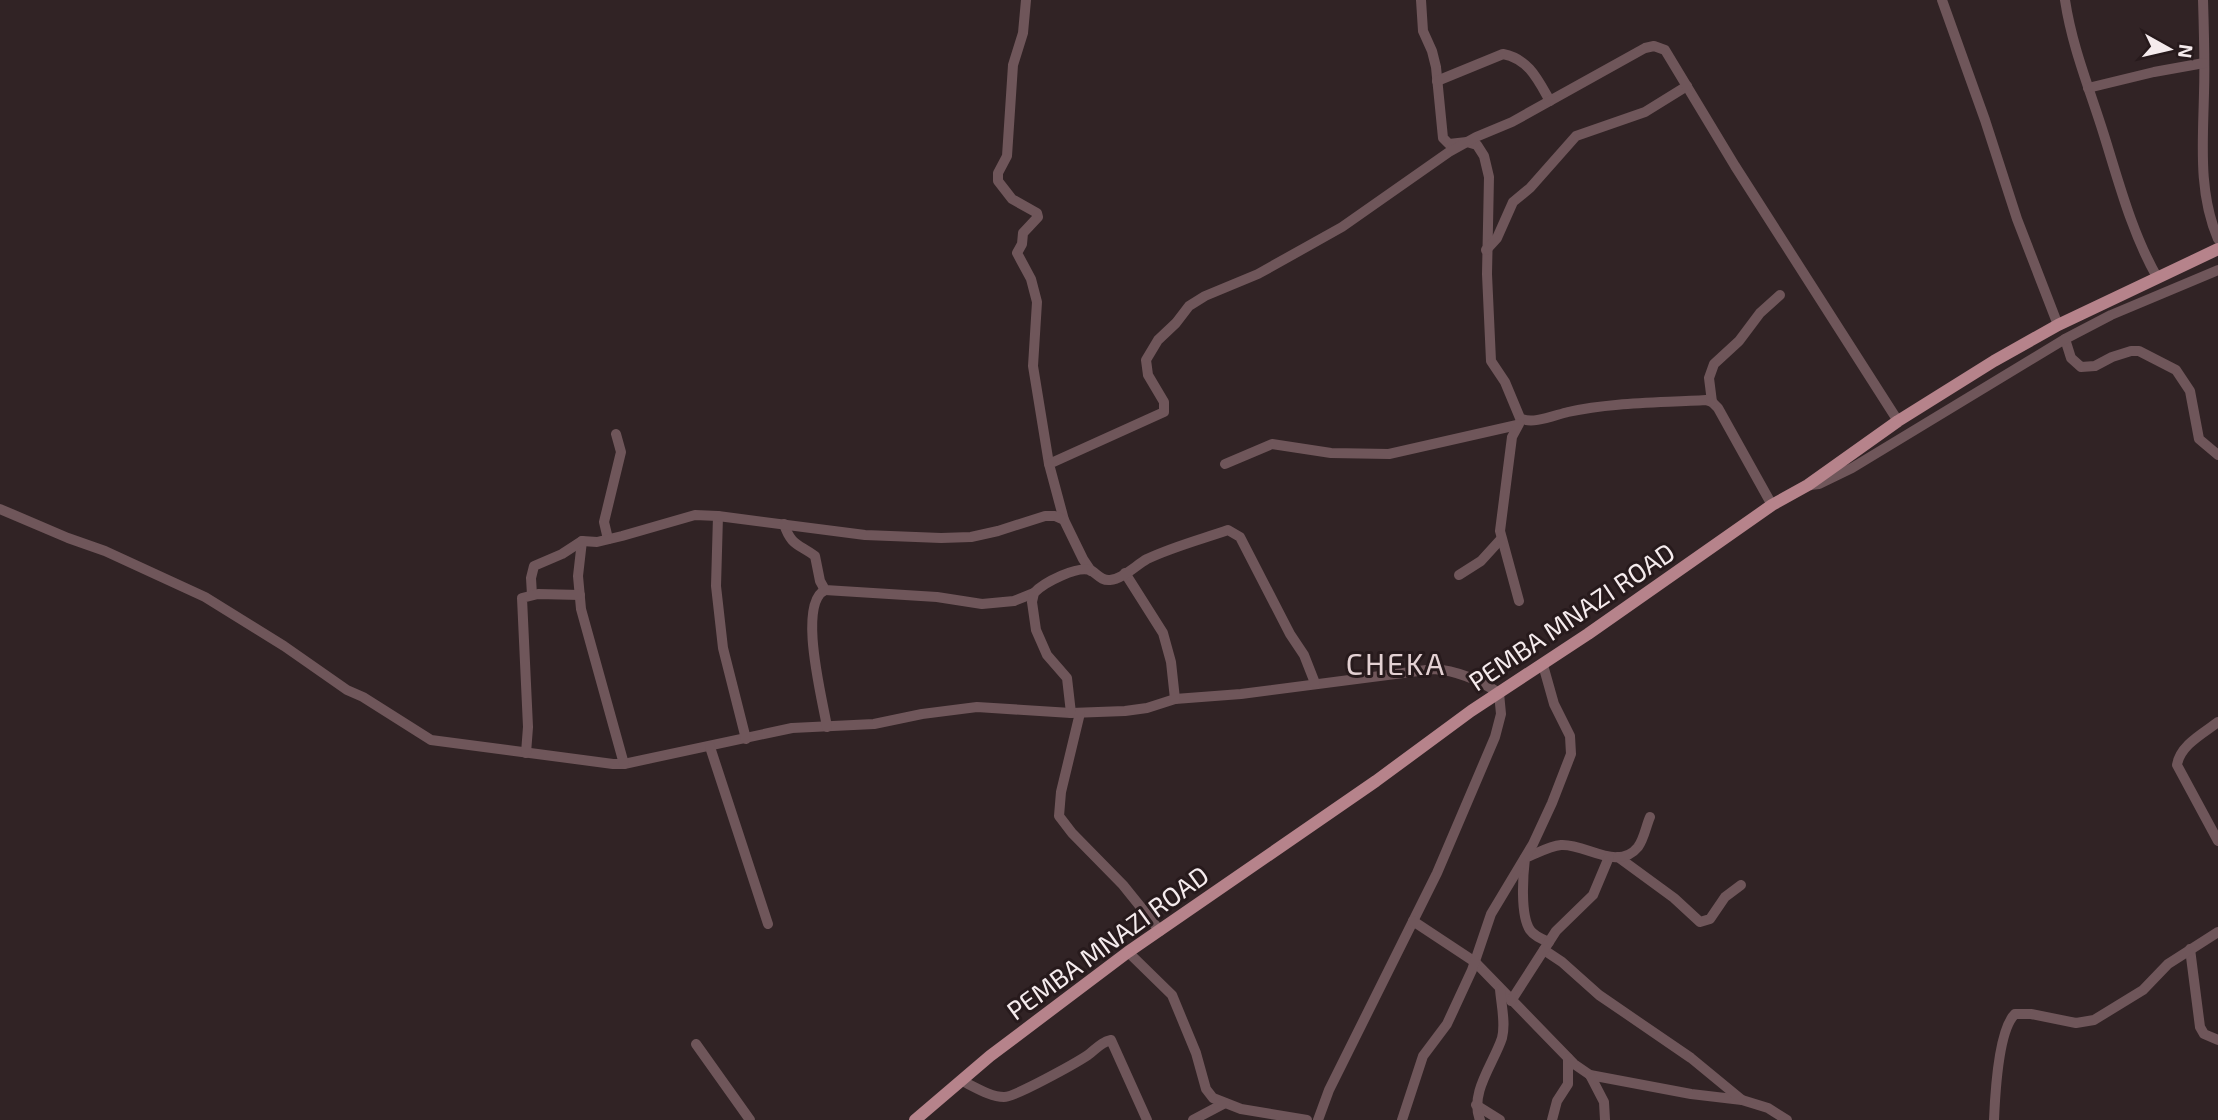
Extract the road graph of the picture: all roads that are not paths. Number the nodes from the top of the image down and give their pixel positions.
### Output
1 (1026, 0) edge
2 (1421, 0) edge
3 (1942, 0) edge
4 (2065, 0) edge
5 (2203, 0) edge
6 (2204, 63) junction
7 (1437, 81) junction
8 (1687, 86) junction
9 (2088, 88) junction
10 (1550, 101) junction
11 (1467, 142) junction
12 (2218, 239) edge
13 (2218, 249) edge
14 (1486, 250) junction
15 (2218, 270) edge
16 (2157, 277) junction
17 (1780, 295) dead end
18 (2058, 325) junction
19 (2065, 339) junction
20 (1712, 402) junction
21 (1898, 421) junction
22 (1521, 423) junction
23 (616, 434) dead end
24 (2218, 455) edge
25 (1049, 464) junction
26 (1225, 464) dead end
27 (1808, 485) junction
28 (1772, 505) junction
29 (0, 509) edge
30 (718, 516) junction
31 (1064, 520) junction
32 (784, 524) junction
33 (608, 539) junction
34 (1501, 539) junction
35 (582, 541) junction
36 (1091, 570) junction
37 (1125, 573) junction
38 (1459, 575) dead end
39 (825, 590) junction
40 (1034, 593) junction
41 (532, 595) junction
42 (580, 595) junction
43 (1519, 601) dead end
44 (1543, 665) junction
45 (1315, 684) junction
46 (1499, 693) junction
47 (1175, 699) junction
48 (1075, 713) junction
49 (2218, 722) edge
50 (827, 727) junction
51 (746, 739) junction
52 (710, 747) junction
53 (526, 753) junction
54 (624, 764) junction
55 (1650, 817) dead end
56 (2218, 841) edge
57 (1614, 857) junction
58 (1525, 858) junction
59 (1741, 885) dead end
60 (1413, 921) junction
61 (768, 923) dead end
62 (1160, 931) junction
63 (2218, 932) edge
64 (1546, 946) junction
65 (2190, 949) junction
66 (1128, 952) junction
67 (1475, 962) junction
68 (1500, 989) junction
69 (1511, 1001) junction
70 (2218, 1040) edge
71 (696, 1044) dead end
72 (1568, 1058) junction
73 (1590, 1075) junction
74 (962, 1081) junction
75 (1742, 1100) junction
76 (1225, 1103) junction
77 (1476, 1105) junction
78 (750, 1120) edge
79 (915, 1120) edge
80 (1147, 1120) edge
81 (1193, 1120) edge
82 (1307, 1120) edge
83 (1318, 1120) edge
84 (1402, 1120) edge
85 (1480, 1120) edge
86 (1500, 1120) edge
87 (1552, 1120) edge
88 (1605, 1120) edge
89 (1787, 1120) edge
90 (1994, 1120) edge

1 - 25 street
2 - 7 street
3 - 18 street
4 - 9 street
5 - 6 street
6 - 9 street
6 - 12 street
7 - 10 street
7 - 11 street
8 - 10 street
8 - 14 street
8 - 21 street
9 - 16 street
10 - 11 street
11 - 14 street
11 - 25 street
13 - 16 main road, PEMBA MNAZI ROAD
14 - 22 street
15 - 19 street
16 - 18 main road, PEMBA MNAZI ROAD
17 - 20 street
18 - 21 main road, PEMBA MNAZI ROAD
19 - 24 street
19 - 27 street
20 - 22 street
20 - 28 street
21 - 27 main road, PEMBA MNAZI ROAD
22 - 26 street
22 - 34 street
23 - 33 street
25 - 31 street
27 - 28 main road, PEMBA MNAZI ROAD
28 - 44 main road, PEMBA MNAZI ROAD
29 - 53 street
30 - 32 street
30 - 33 street
30 - 51 street
31 - 32 street
31 - 36 street
32 - 39 street
33 - 35 street
34 - 38 street
34 - 43 street
35 - 41 street
35 - 42 street
36 - 37 street
36 - 40 street
37 - 45 street
37 - 47 street
39 - 40 street
39 - 50 street
40 - 48 street
41 - 42 street
41 - 53 street
42 - 54 street
44 - 46 main road, PEMBA MNAZI ROAD
44 - 58 street
45 - 46 street
45 - 47 street
46 - 60 street
46 - 62 main road, PEMBA MNAZI ROAD
47 - 48 street
48 - 50 street
48 - 62 street
49 - 56 street
50 - 51 street
51 - 52 street
52 - 54 street
52 - 61 street
53 - 54 street
55 - 57 street
57 - 58 street
57 - 59 street
57 - 64 street
58 - 64 street
58 - 67 street
60 - 67 street
60 - 83 street
62 - 66 main road, PEMBA MNAZI ROAD
63 - 65 street
64 - 69 street
64 - 75 street
65 - 70 street
65 - 90 street
66 - 74 main road, PEMBA MNAZI ROAD
66 - 76 street
67 - 68 street
67 - 84 street
68 - 69 street
68 - 77 street
69 - 72 street
71 - 78 street
72 - 73 street
72 - 87 street
73 - 75 street
73 - 88 street
74 - 79 main road, PEMBA MNAZI ROAD
74 - 80 street
75 - 89 street
76 - 81 street
76 - 82 street
77 - 85 street
77 - 86 street

